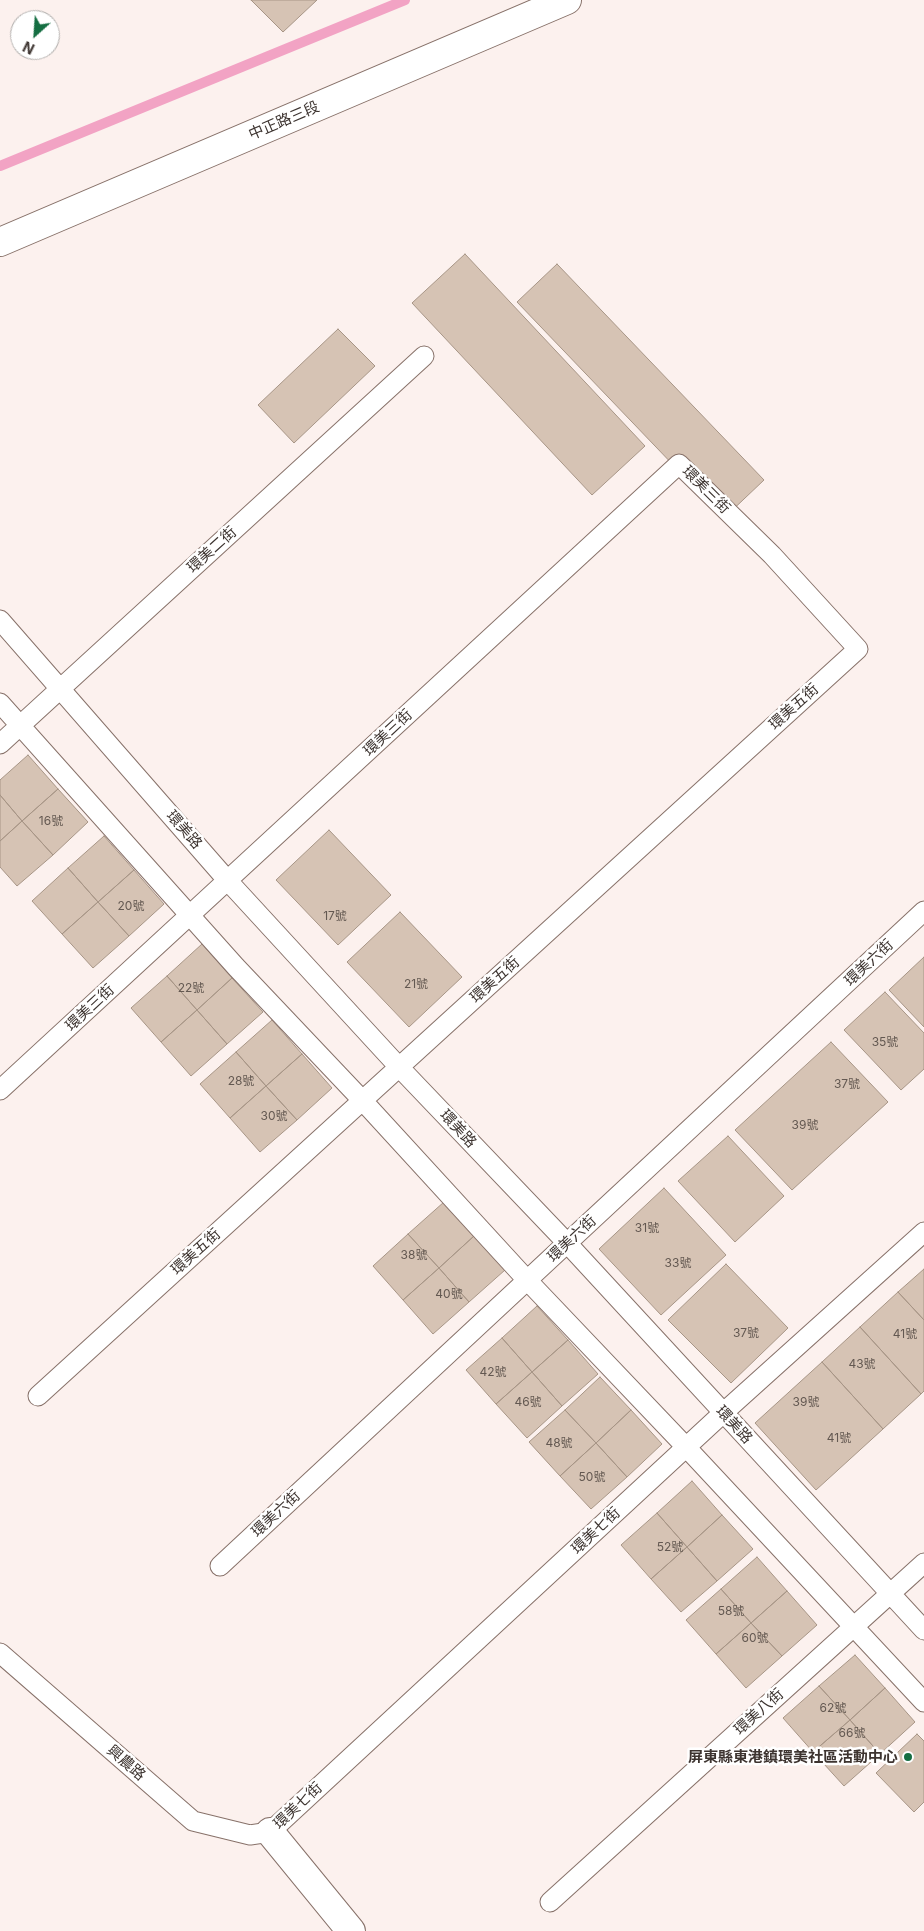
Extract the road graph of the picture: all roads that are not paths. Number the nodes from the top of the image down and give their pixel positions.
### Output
1 (567, 0) edge
2 (0, 242) edge
3 (424, 356) dead end
4 (772, 555) joint
5 (0, 620) edge
6 (61, 688) junction
7 (0, 702) edge
8 (20, 725) junction
9 (0, 744) edge
10 (228, 880) junction
11 (924, 911) edge
12 (190, 915) junction
13 (399, 1067) junction
14 (0, 1090) edge
15 (362, 1100) junction
16 (924, 1232) edge
17 (567, 1243) junction
18 (527, 1280) junction
19 (38, 1396) dead end
20 (723, 1413) junction
21 (686, 1447) junction
22 (924, 1563) edge
23 (220, 1566) dead end
24 (891, 1594) junction
25 (854, 1626) junction
26 (924, 1630) edge
27 (0, 1653) edge
28 (924, 1702) edge
29 (270, 1832) junction
30 (550, 1902) dead end
31 (351, 1931) edge

1 - 2 main road, 中正路三段
3 - 6 lane, 環美二街
4 - 10 lane, 環美三街
4 - 13 lane, 環美五街
5 - 6 lane, 環美路
6 - 8 lane, 環美二街
6 - 10 lane, 環美路
7 - 8 lane
8 - 9 lane, 環美二街
8 - 12 lane
10 - 12 lane, 環美三街
10 - 13 lane, 環美路
11 - 17 lane, 環美六街
12 - 14 lane, 環美三街
12 - 15 lane
13 - 15 lane, 環美五街
13 - 17 lane, 環美路
15 - 18 lane
15 - 19 lane, 環美五街
16 - 20 lane, 環美七街
17 - 18 lane, 環美六街
17 - 20 lane, 環美路
18 - 21 lane
18 - 23 lane, 環美六街
20 - 21 lane, 環美七街
20 - 24 lane, 環美路
21 - 25 lane
21 - 29 lane, 環美七街
22 - 24 lane, 環美八街
24 - 25 lane, 環美八街
24 - 26 lane, 環美路
25 - 28 lane
25 - 30 lane, 環美八街
27 - 29 lane, 興農路
29 - 31 main road

